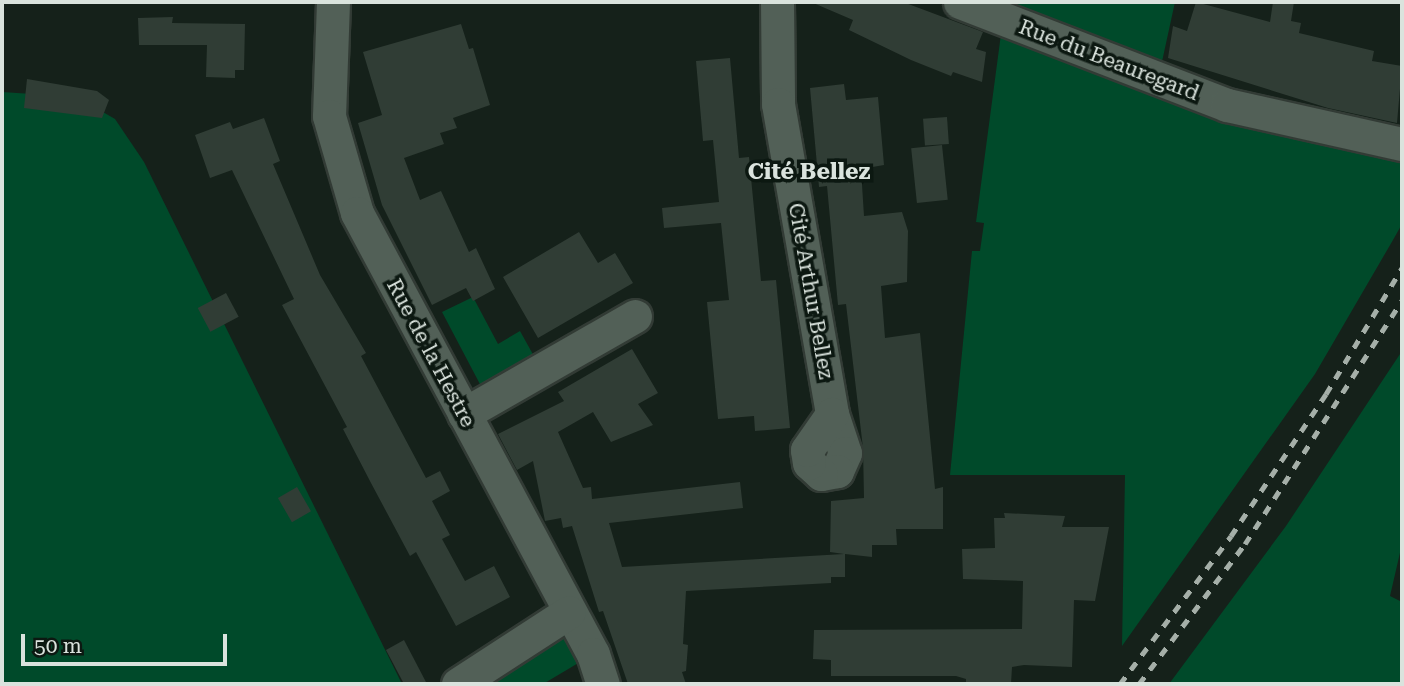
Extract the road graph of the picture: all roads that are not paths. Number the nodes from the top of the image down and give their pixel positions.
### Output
1 (333, 2) edge
2 (777, 2) edge
3 (960, 2) edge
4 (1402, 144) edge
5 (635, 316) dead end
6 (464, 414) junction
7 (832, 414) dead end
8 (569, 612) junction
9 (458, 684) edge
10 (603, 684) edge

1 - 6 street, Rue de la Hestre
2 - 7 street, Cité Arthur Bellez
3 - 4 street, Rue du Beauregard
5 - 6 street
6 - 8 street, Rue de la Hestre
8 - 9 street
8 - 10 street, Rue de la Hestre

